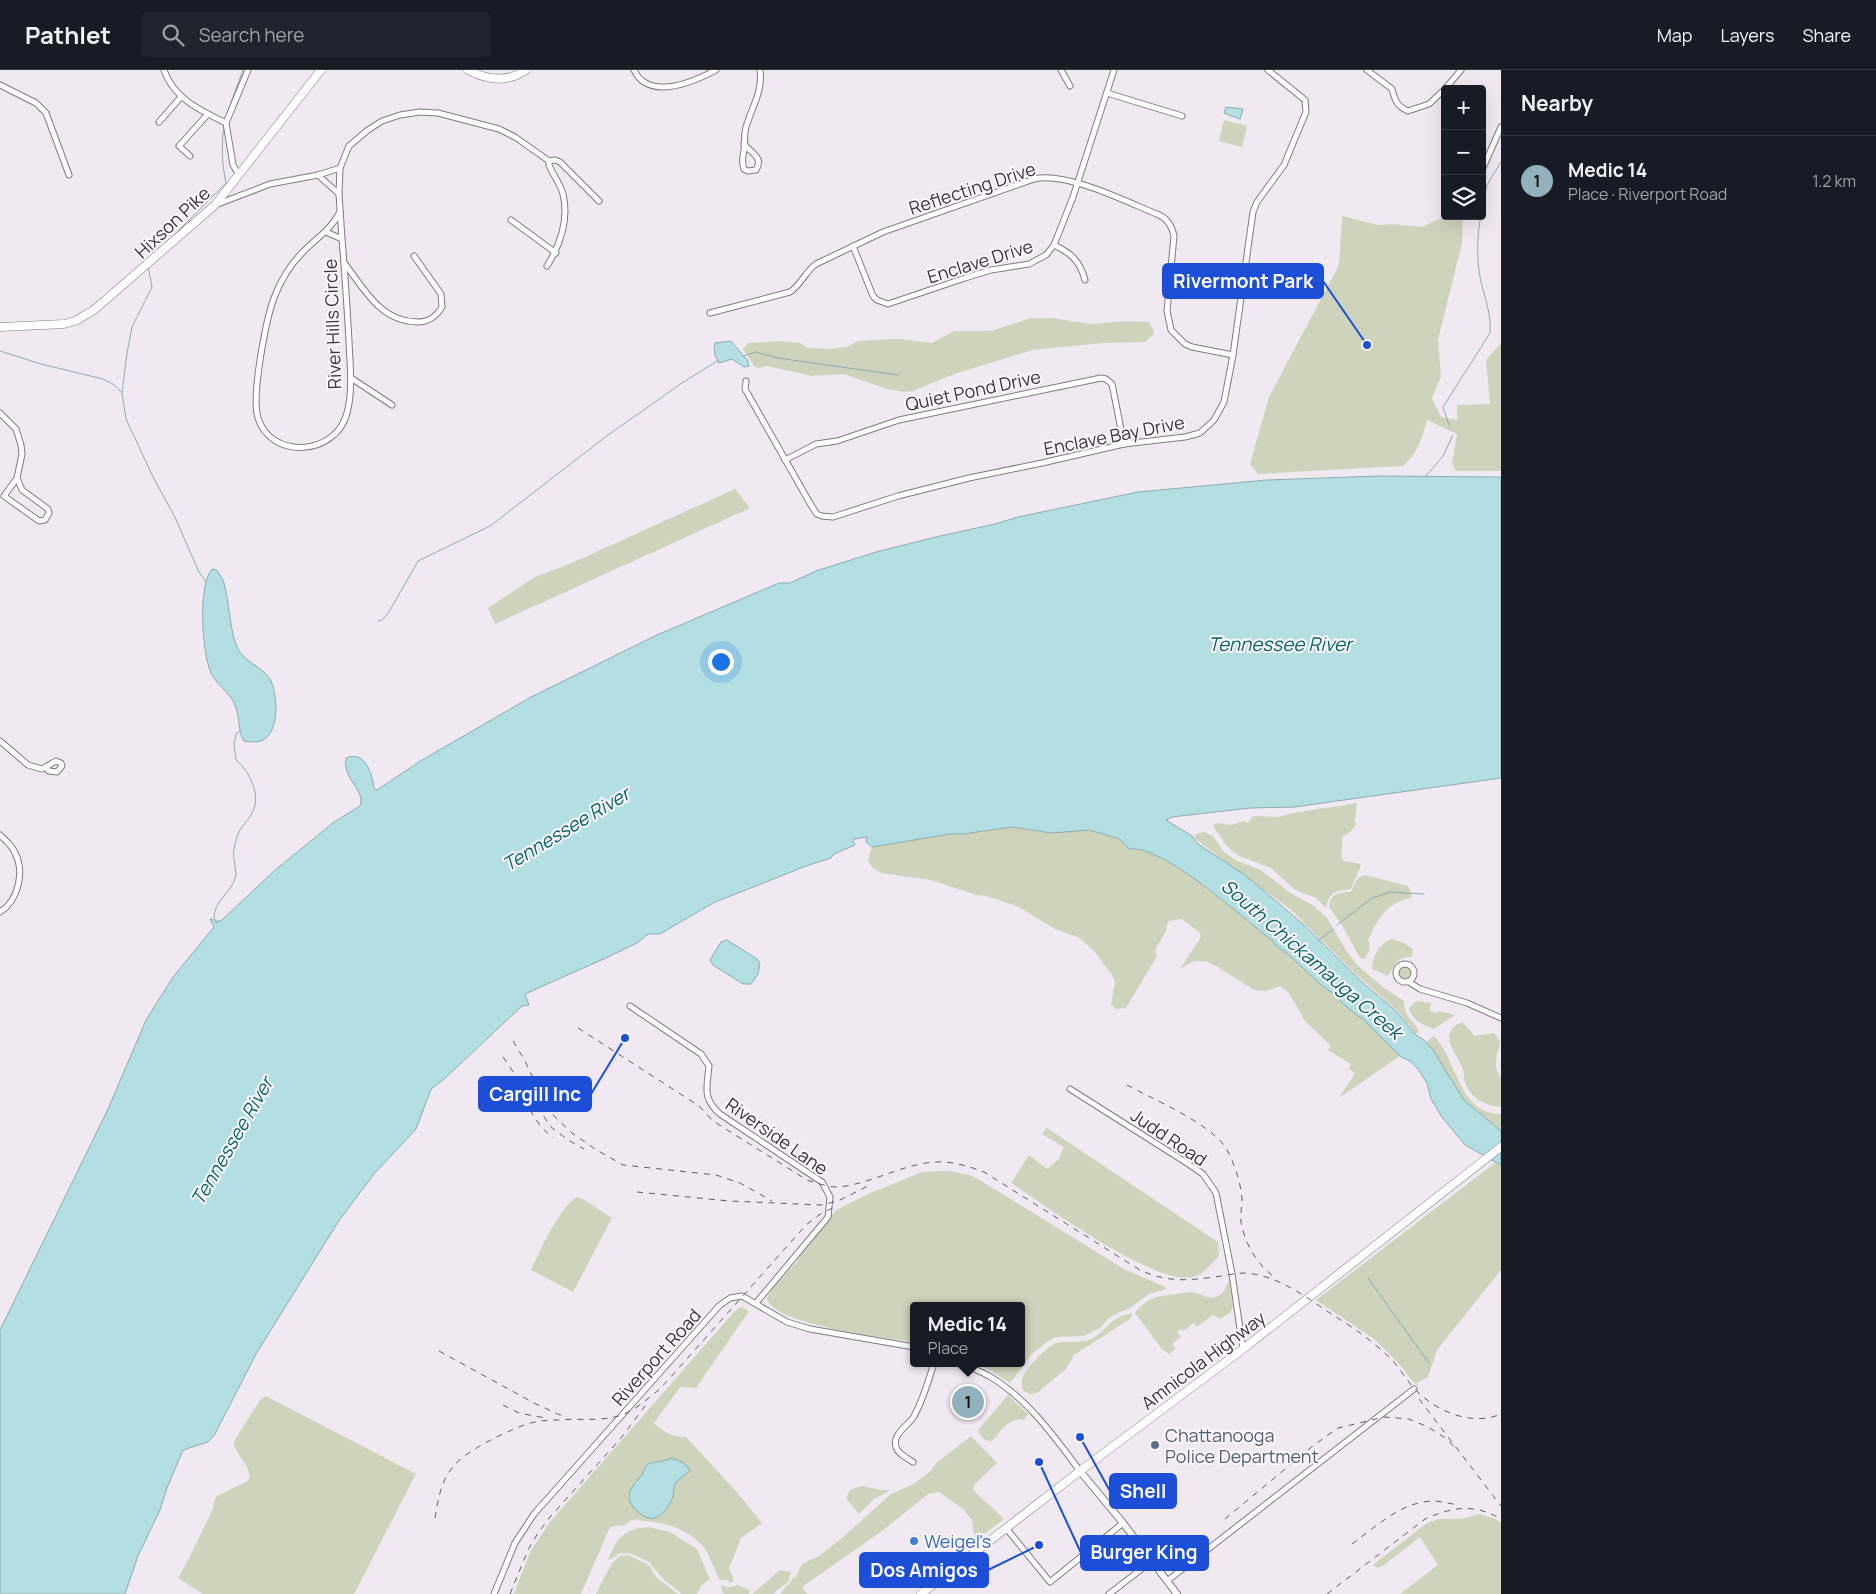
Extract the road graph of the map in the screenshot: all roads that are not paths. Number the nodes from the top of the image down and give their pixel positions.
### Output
1 (164, 70) edge
2 (248, 70) edge
3 (321, 70) edge
4 (468, 70) edge
5 (526, 70) edge
6 (634, 70) edge
7 (716, 70) edge
8 (760, 70) edge
9 (1061, 70) edge
10 (1114, 70) edge
11 (1268, 70) edge
12 (1367, 70) edge
13 (1461, 70) edge
14 (0, 85) edge
15 (1448, 85) edge
16 (1070, 86) dead end
17 (1107, 93) junction
18 (1441, 93) edge
19 (181, 97) junction
20 (208, 114) junction
21 (1182, 116) dead end
22 (159, 122) dead end
23 (226, 123) junction
24 (1501, 127) edge
25 (744, 144) junction
26 (190, 156) dead end
27 (549, 161) junction
28 (1486, 161) edge
29 (340, 168) junction
30 (70, 175) dead end
31 (240, 175) junction
32 (318, 175) junction
33 (1077, 184) junction
34 (339, 194) junction
35 (599, 201) dead end
36 (215, 205) junction
37 (340, 212) junction
38 (511, 220) dead end
39 (326, 232) junction
40 (342, 239) junction
41 (1054, 245) junction
42 (853, 246) junction
43 (556, 253) junction
44 (414, 256) dead end
45 (344, 263) junction
46 (547, 266) dead end
47 (1085, 280) dead end
48 (710, 313) dead end
49 (0, 327) edge
50 (1233, 355) junction
51 (351, 378) junction
52 (746, 381) dead end
53 (392, 405) dead end
54 (0, 412) edge
55 (1124, 444) junction
56 (785, 460) junction
57 (17, 478) junction
58 (0, 741) edge
59 (46, 768) dead end
60 (1, 837) edge
61 (0, 912) edge
62 (1408, 982) dead end
63 (630, 1006) dead end
64 (1501, 1018) edge
65 (1070, 1089) dead end
66 (1501, 1147) edge
67 (756, 1303) junction
68 (910, 1346) edge
69 (1243, 1349) junction
70 (933, 1367) edge
71 (969, 1367) edge
72 (1414, 1389) dead end
73 (913, 1462) dead end
74 (1080, 1471) junction
75 (1123, 1523) junction
76 (1006, 1528) junction
77 (1152, 1562) junction
78 (1167, 1581) junction
79 (494, 1594) edge
80 (921, 1594) edge
81 (1109, 1594) edge
82 (1177, 1594) edge

1 - 19 street
2 - 23 street
3 - 31 main road, Hixson Pike
4 - 5 main road
6 - 7 street
8 - 25 street
9 - 16 street
10 - 17 street, Enclave Drive
11 - 50 street, Enclave Bay Drive
12 - 18 street
13 - 15 street
14 - 30 street
17 - 21 street
17 - 33 street, Enclave Drive
19 - 20 street
19 - 22 street
20 - 23 street
20 - 26 street
23 - 31 street
24 - 28 street
25 - 25 street
27 - 29 street
27 - 35 street
27 - 43 street
29 - 32 street
29 - 34 street, River Hills Circle
31 - 36 main road, Hixson Pike
32 - 34 street
32 - 36 street
33 - 41 street, Enclave Drive
33 - 42 street, Reflecting Drive
33 - 50 street, Reflecting Drive
34 - 37 street, River Hills Circle
36 - 49 main road, Hixson Pike
37 - 39 street, River Hills Circle
37 - 40 street, River Hills Circle
38 - 43 street
39 - 40 street, River Hills Circle
39 - 51 street, River Hills Circle
40 - 45 street, River Hills Circle
41 - 42 street, Enclave Drive
41 - 47 street
42 - 48 street, Reflecting Drive
43 - 46 street
44 - 45 street
45 - 51 street, River Hills Circle
50 - 55 street, Enclave Bay Drive
51 - 53 street
52 - 56 street, Enclave Bay Drive
54 - 57 street
55 - 56 street, Enclave Bay Drive
55 - 56 street, Quiet Pond Drive
57 - 57 street
58 - 59 street
60 - 61 street
62 - 64 street
63 - 67 street, Riverside Lane
65 - 69 street, Judd Road
66 - 69 main road, Amnicola Highway
67 - 68 street, Riverport Road
67 - 79 street, Riverport Road
69 - 74 main road, Amnicola Highway
70 - 73 street
71 - 74 street
72 - 78 street
74 - 75 street
74 - 76 main road, Amnicola Highway
75 - 76 street
75 - 77 street
76 - 80 main road, Amnicola Highway
77 - 78 street
77 - 81 street
78 - 82 street

